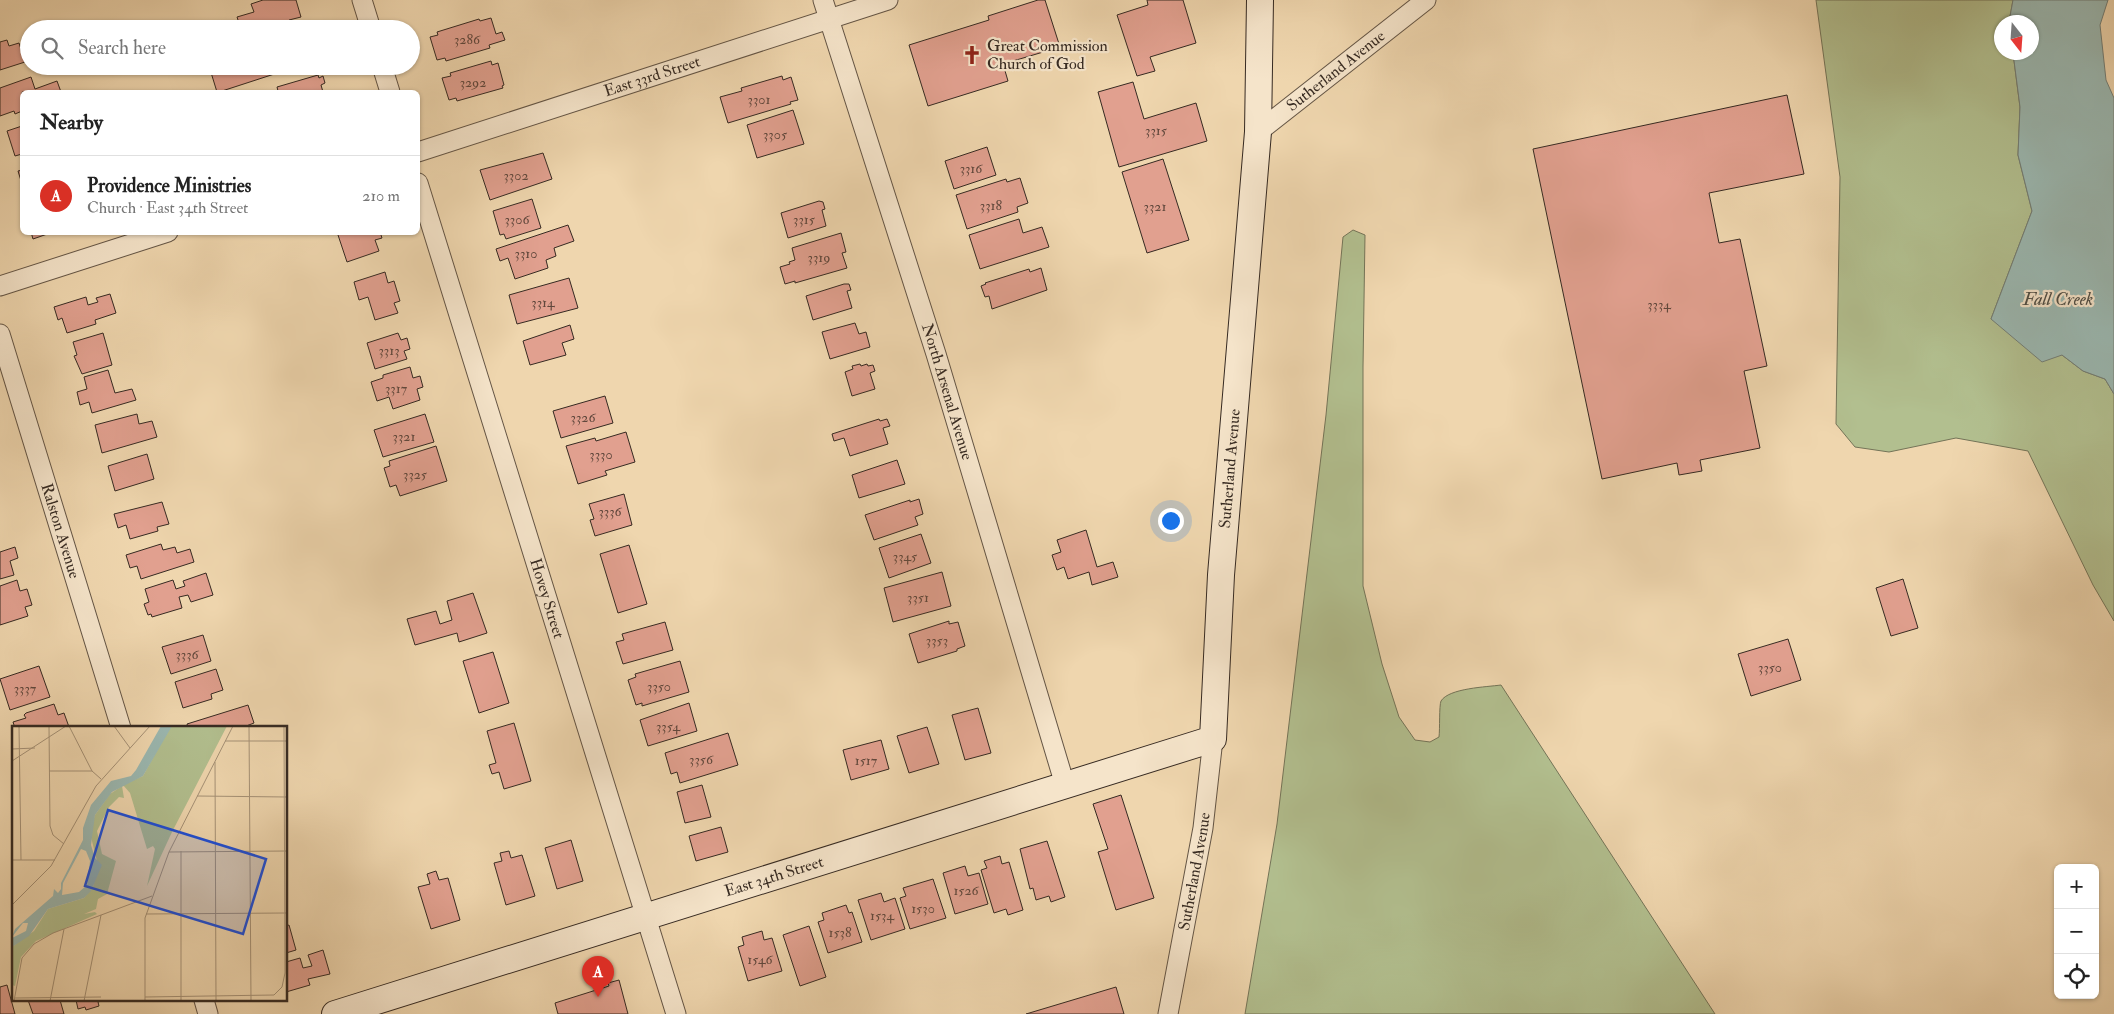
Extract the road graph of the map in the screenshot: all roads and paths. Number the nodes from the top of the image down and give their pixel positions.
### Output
1 (362, 0) edge
2 (823, 0) edge
3 (888, 0) edge
4 (1260, 0) edge
5 (1426, 0) edge
6 (829, 18) junction
7 (368, 20) edge
8 (385, 75) edge
9 (389, 90) edge
10 (1258, 132) junction
11 (420, 151) edge
12 (420, 189) edge
13 (159, 235) edge
14 (0, 286) edge
15 (0, 334) edge
16 (119, 726) edge
17 (1213, 739) junction
18 (1065, 786) junction
19 (645, 917) junction
20 (335, 1014) edge
21 (676, 1014) edge
22 (1168, 1014) edge

1 - 7 street
2 - 6 street, North Arsenal Avenue
3 - 6 street, East 33rd Street
4 - 10 main road
5 - 10 street, Sutherland Avenue
6 - 11 street, East 33rd Street
6 - 18 street, North Arsenal Avenue
8 - 9 street
10 - 17 main road, Sutherland Avenue
12 - 19 street, Hovey Street
13 - 14 street
15 - 16 street, Ralston Avenue
17 - 18 main road, East 34th Street
17 - 22 street, Sutherland Avenue
18 - 19 main road, East 34th Street
19 - 20 main road, East 34th Street
19 - 21 street, Hovey Street

